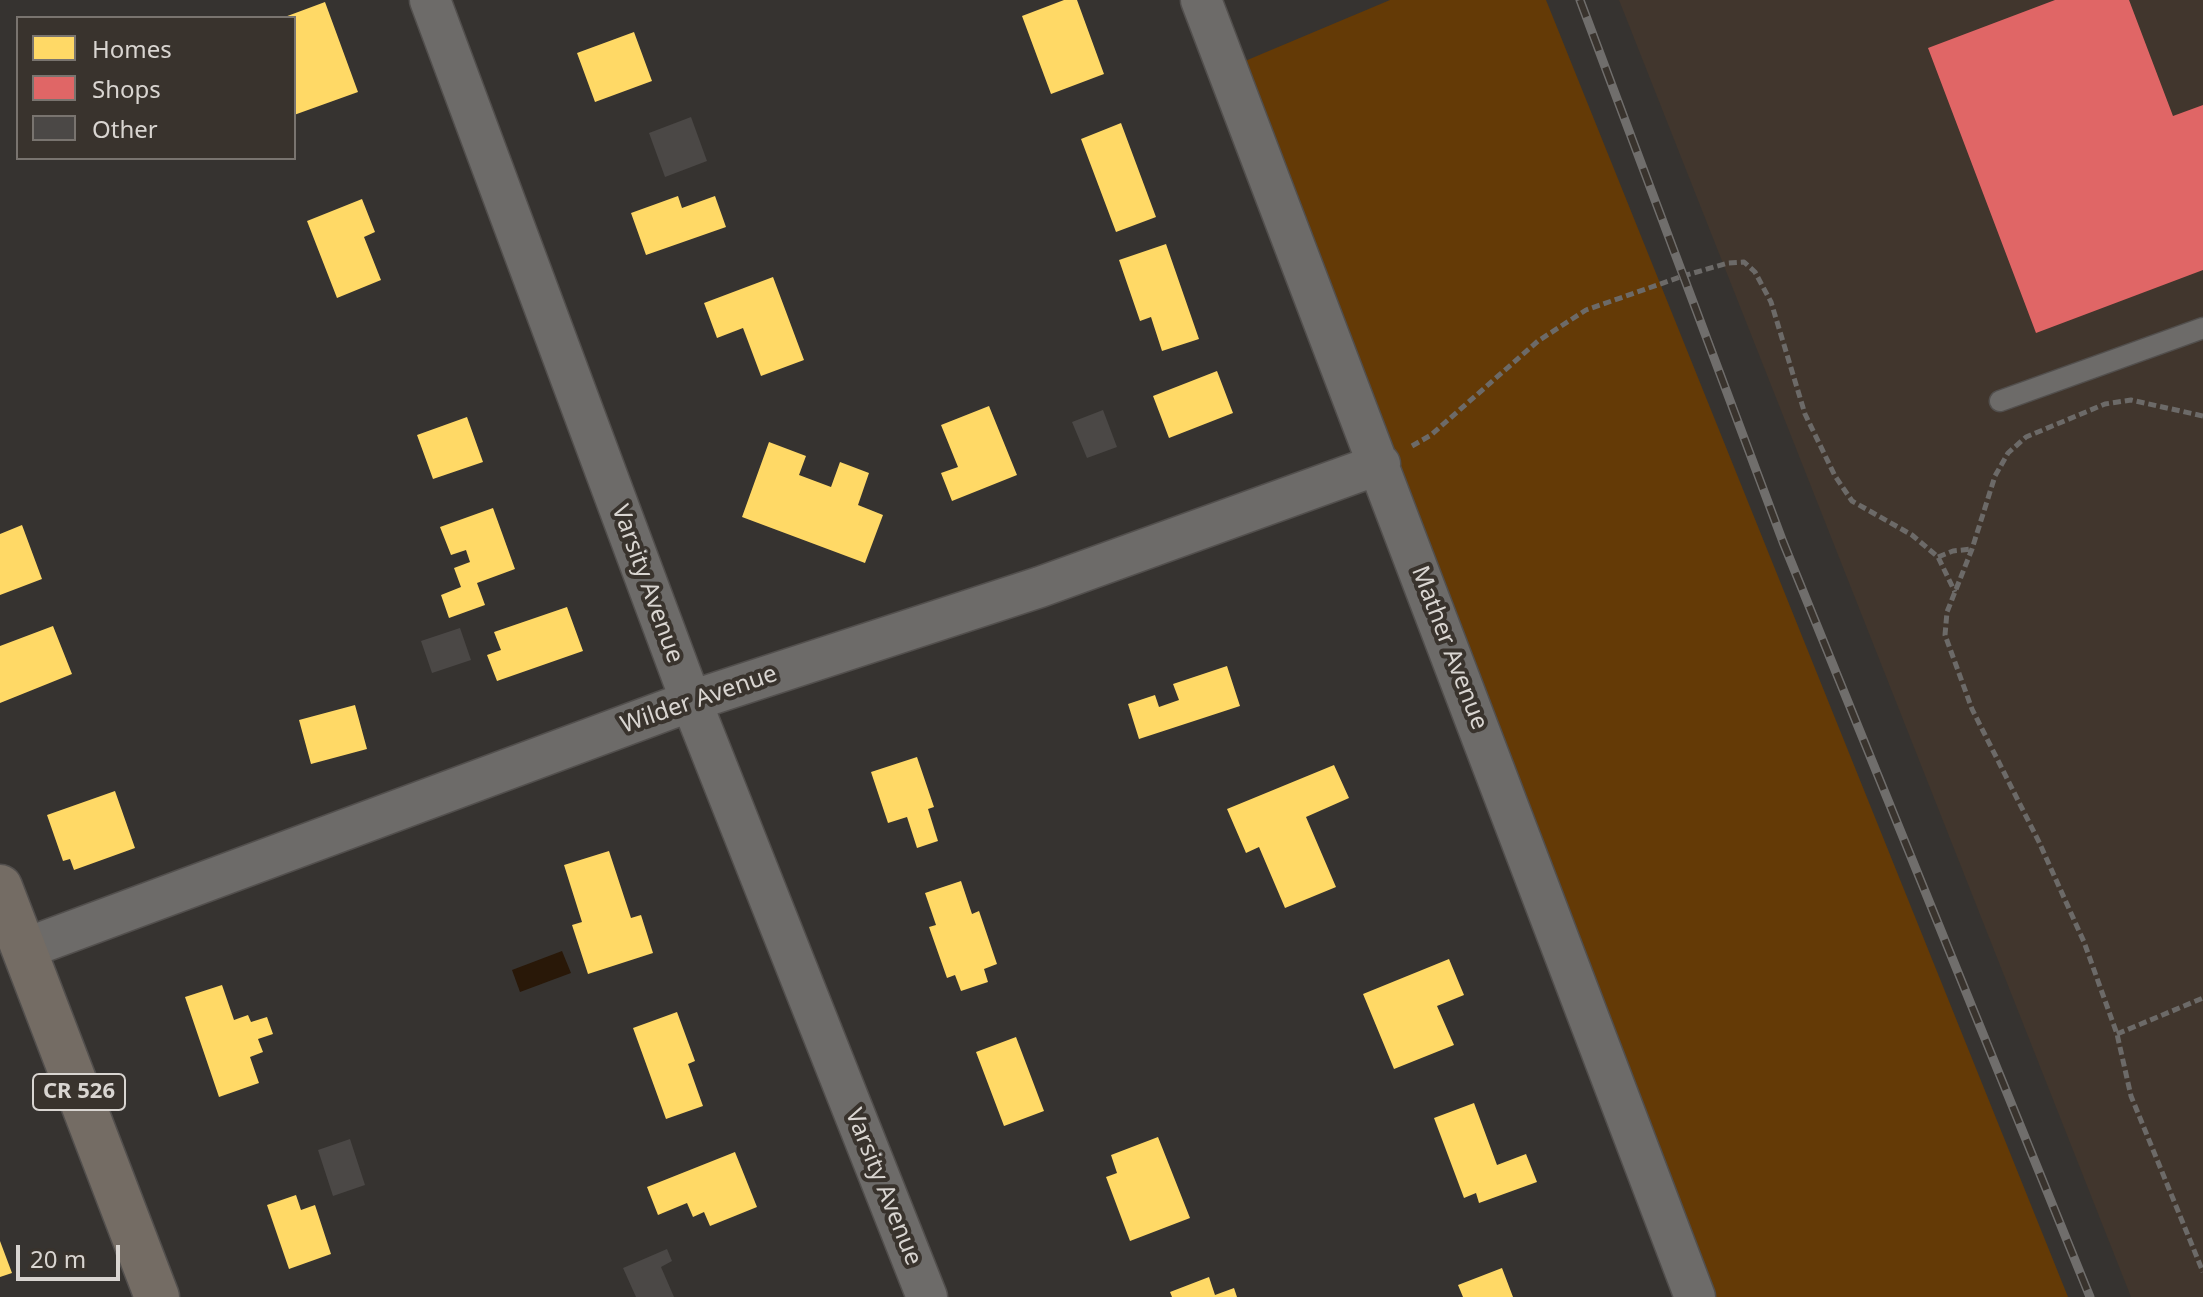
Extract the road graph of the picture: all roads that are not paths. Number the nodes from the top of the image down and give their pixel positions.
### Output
1 (430, 0) edge
2 (1201, 0) edge
3 (2203, 328) edge
4 (2000, 401) dead end
5 (1380, 464) junction
6 (691, 701) junction
7 (0, 887) edge
8 (24, 949) junction
9 (157, 1297) edge
10 (927, 1297) edge
11 (1695, 1297) edge

1 - 6 street, Varsity Avenue
2 - 5 street, Mather Avenue
3 - 4 lane
5 - 6 street, Wilder Avenue
5 - 11 street, Mather Avenue
6 - 8 street, Wilder Avenue
6 - 10 street, Varsity Avenue
7 - 8 main road, CR 526
8 - 9 main road, CR 526

